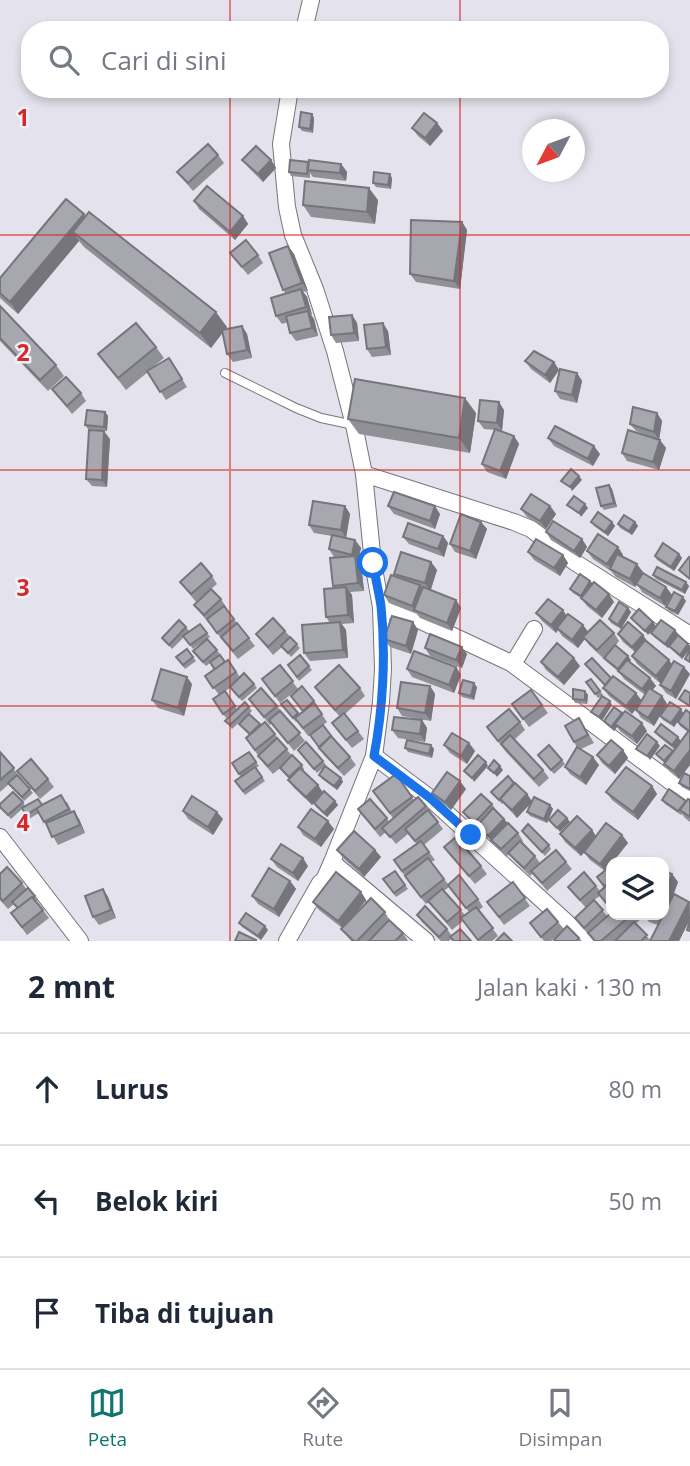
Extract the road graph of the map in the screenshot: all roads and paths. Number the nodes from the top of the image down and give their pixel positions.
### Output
1 (311, 0) edge
2 (306, 21) edge
3 (289, 98) edge
4 (225, 373) dead end
5 (354, 425) junction
6 (364, 474) junction
7 (381, 607) junction
8 (534, 629) dead end
9 (690, 635) edge
10 (510, 662) junction
11 (374, 756) junction
12 (690, 796) edge
13 (0, 837) edge
14 (332, 862) junction
15 (80, 941) edge
16 (287, 941) edge
17 (426, 941) edge
18 (587, 941) edge

1 - 2 street
3 - 5 street
4 - 5 lane
5 - 6 street
6 - 7 street
6 - 9 street
7 - 10 street
7 - 11 street
8 - 10 street
10 - 12 street
11 - 14 street
11 - 18 street
13 - 15 street
14 - 16 street
14 - 17 street

